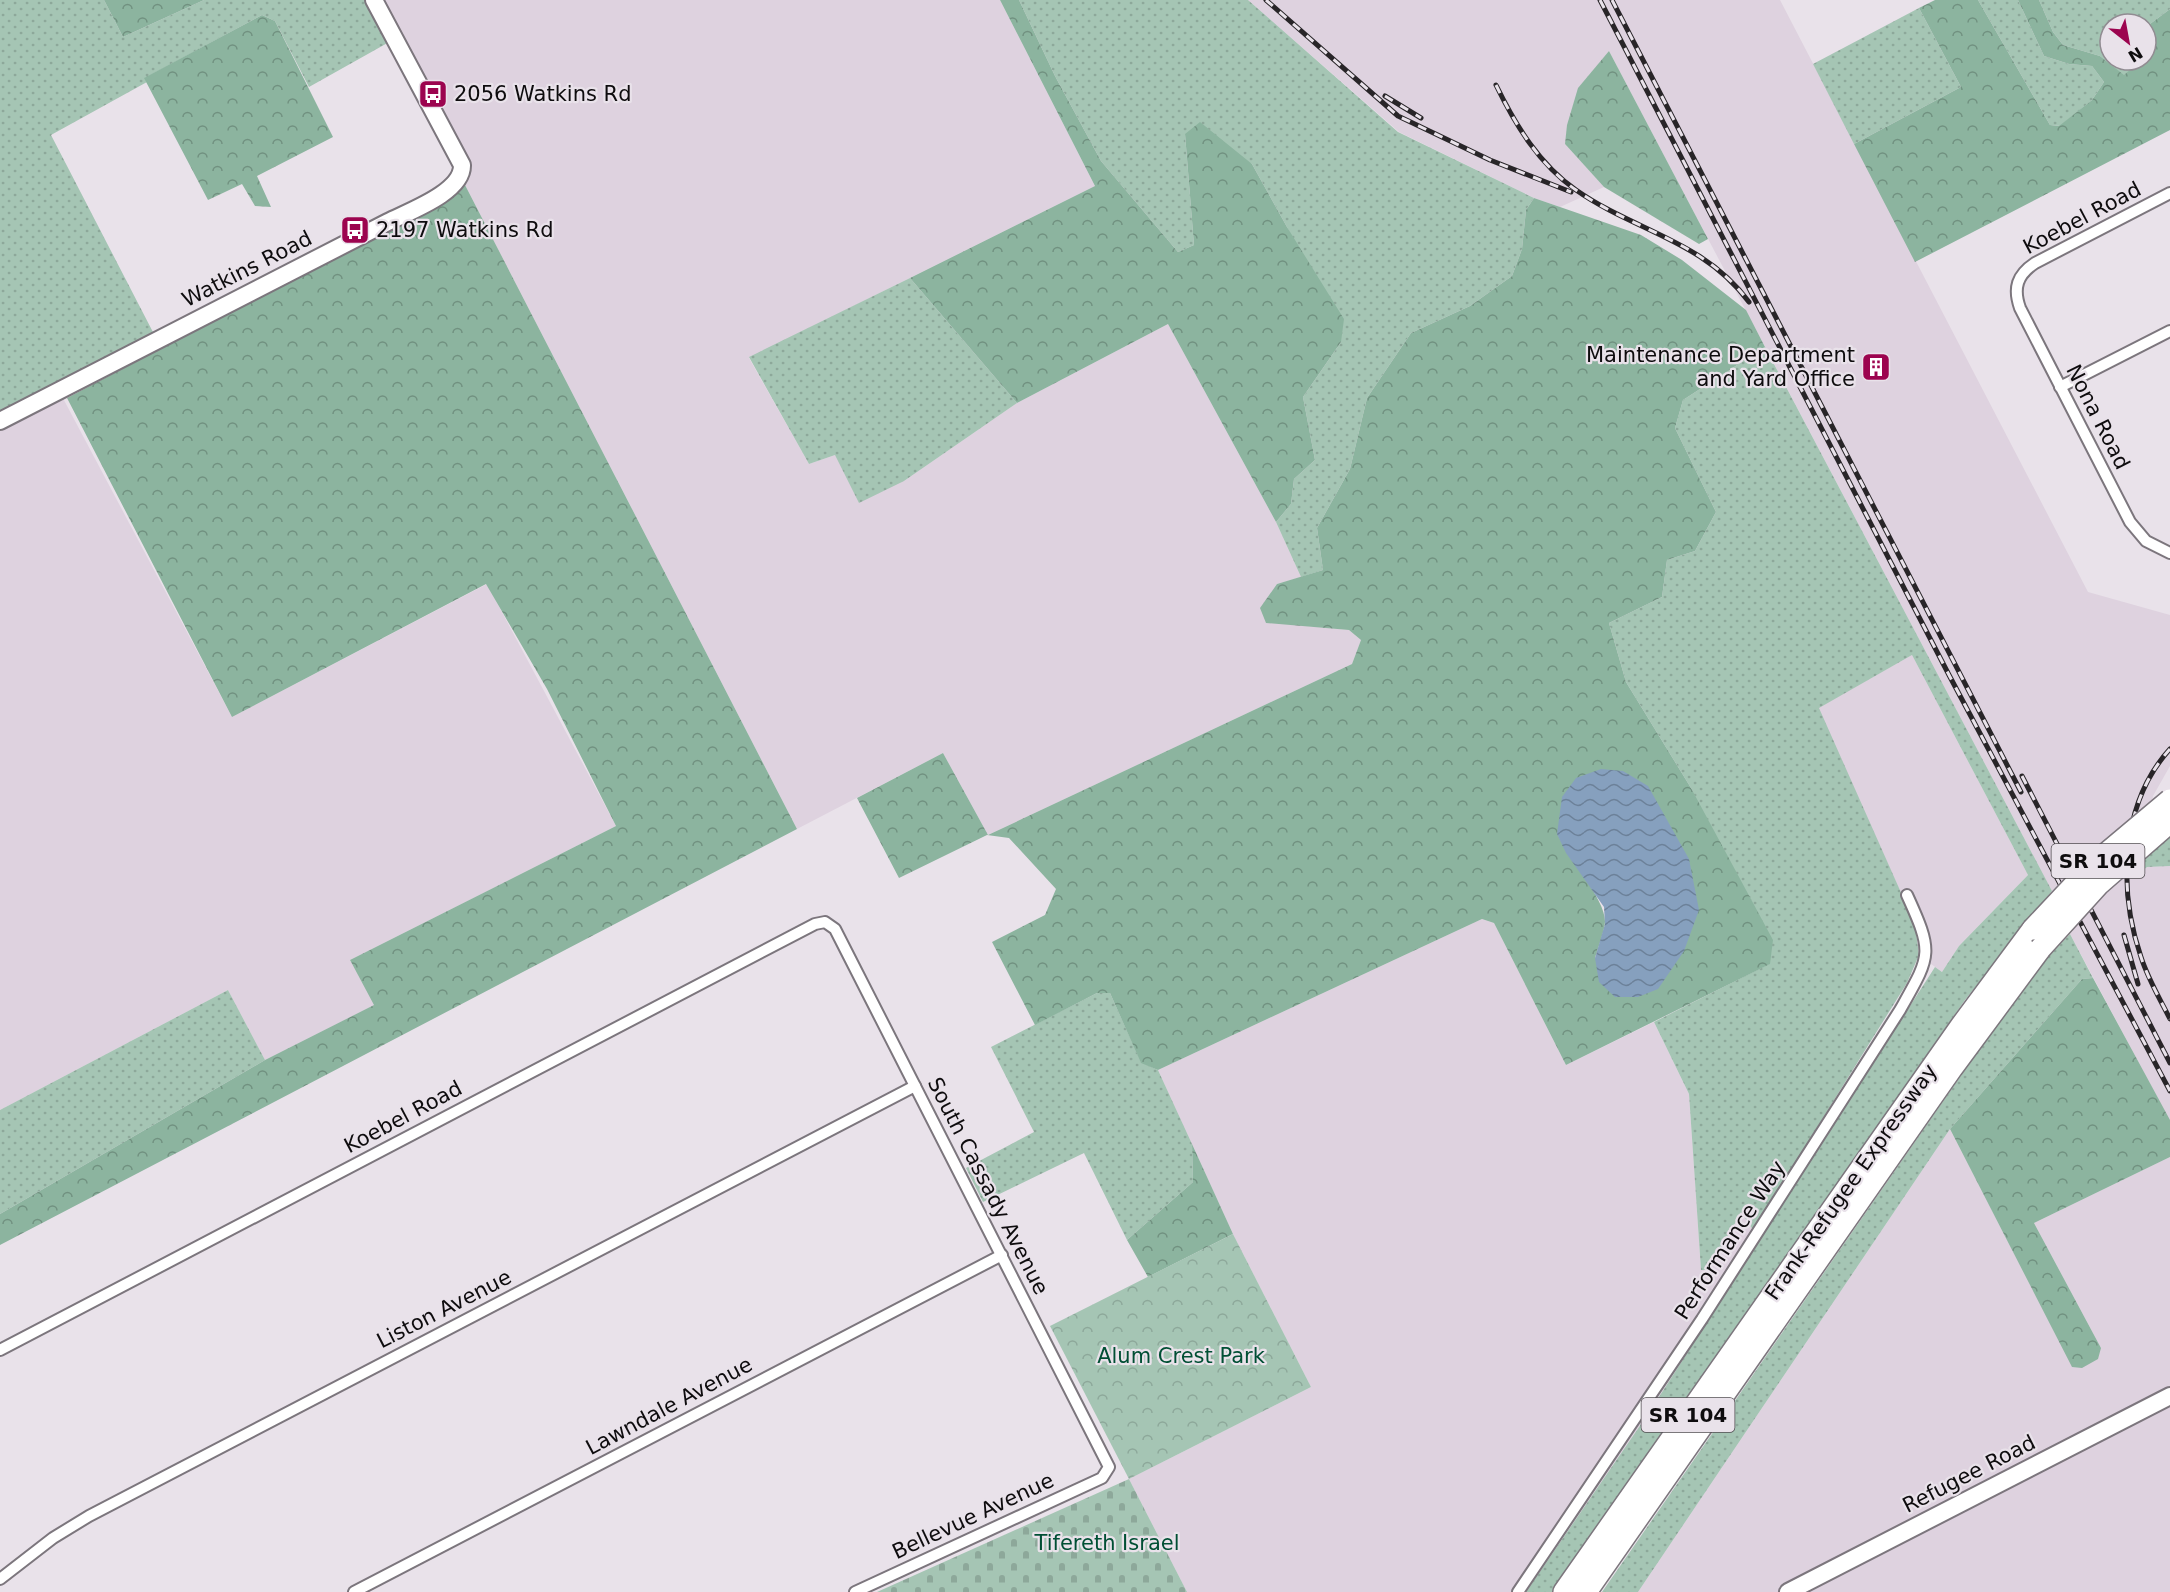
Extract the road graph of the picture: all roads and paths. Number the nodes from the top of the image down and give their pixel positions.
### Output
1 (374, 0) edge
2 (2170, 193) edge
3 (2016, 282) joint
4 (2170, 331) edge
5 (2060, 387) junction
6 (0, 421) edge
7 (2170, 553) edge
8 (2170, 800) edge
9 (2170, 822) edge
10 (1907, 895) dead end
11 (825, 922) joint
12 (2036, 939) junction
13 (915, 1086) junction
14 (1002, 1255) junction
15 (0, 1350) edge
16 (2170, 1396) edge
17 (1107, 1474) joint
18 (0, 1579) edge
19 (354, 1592) edge
20 (855, 1592) edge
21 (1518, 1592) edge
22 (1564, 1592) edge
23 (1586, 1592) edge
24 (1788, 1592) edge

1 - 6 street, Watkins Road
2 - 3 street, Koebel Road
3 - 5 street, Nona Road
4 - 5 street
5 - 7 street, Nona Road
8 - 12 highway, Frank-Refugee Expressway / SR 104, bridge
9 - 12 highway, Frank-Refugee Expressway / SR 104, bridge
10 - 21 street, Performance Way
11 - 13 street, South Cassady Avenue
11 - 15 street, Koebel Road
12 - 22 highway, Frank-Refugee Expressway / SR 104
12 - 23 highway, Frank-Refugee Expressway / SR 104
13 - 14 street, South Cassady Avenue
13 - 18 street, Liston Avenue
14 - 17 street, South Cassady Avenue
14 - 19 street, Lawndale Avenue
16 - 24 street, Refugee Road
17 - 20 street, Bellevue Avenue

